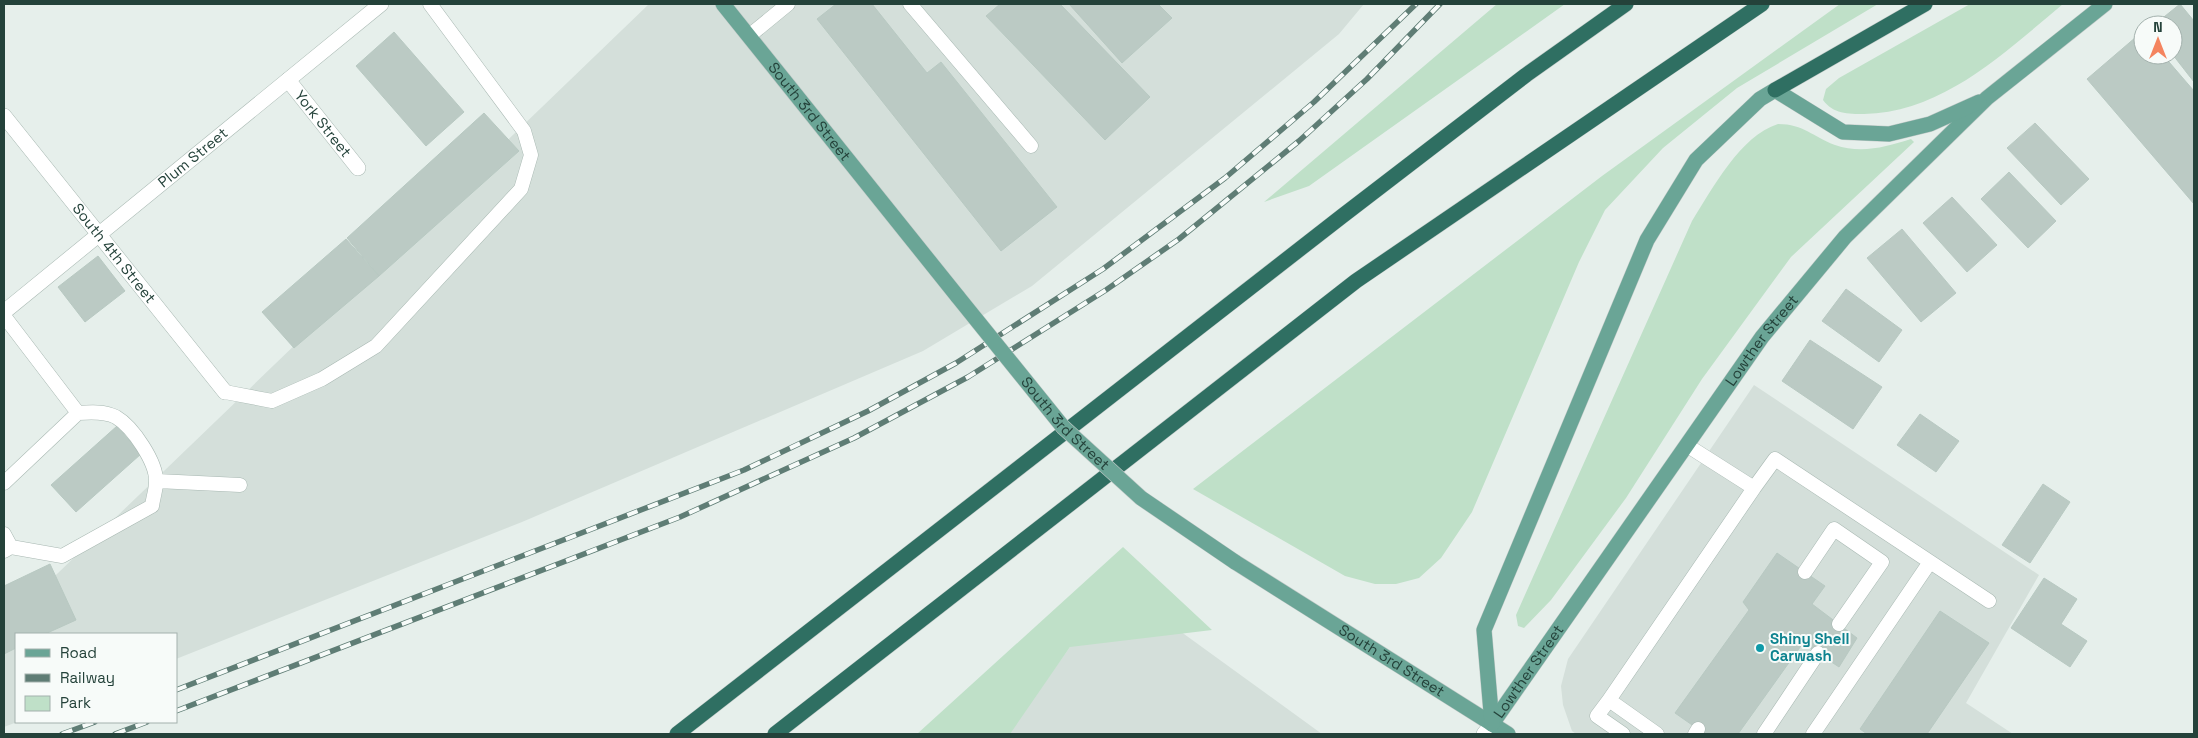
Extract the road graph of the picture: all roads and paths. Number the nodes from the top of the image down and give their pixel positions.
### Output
1 (381, 4) edge
2 (430, 4) edge
3 (723, 4) edge
4 (788, 4) edge
5 (910, 4) edge
6 (1626, 4) edge
7 (1762, 4) edge
8 (1925, 4) edge
9 (2105, 4) edge
10 (749, 36) junction
11 (288, 80) junction
12 (1774, 90) junction
13 (1988, 98) junction
14 (4, 116) edge
15 (1031, 146) dead end
16 (358, 168) dead end
17 (100, 236) junction
18 (4, 314) edge
19 (225, 392) joint
20 (78, 413) junction
21 (1688, 446) junction
22 (157, 481) junction
23 (4, 483) edge
24 (240, 485) dead end
25 (1754, 488) junction
26 (4, 534) edge
27 (8, 549) edge
28 (1930, 562) junction
29 (1805, 572) dead end
30 (1989, 601) dead end
31 (1839, 624) dead end
32 (1818, 653) dead end
33 (1609, 700) junction
34 (1488, 729) edge
35 (677, 734) edge
36 (775, 734) edge
37 (1508, 734) edge
38 (1623, 734) edge
39 (1657, 734) edge
40 (1764, 734) edge
41 (1813, 734) edge

1 - 11 street, Plum Street
2 - 19 lane
3 - 10 main road, South 3rd Street
4 - 10 lane
5 - 15 lane
6 - 35 highway
7 - 36 highway
8 - 12 highway
9 - 13 main road, Lowther Street
10 - 34 main road, South 3rd Street, bridge
11 - 16 street, York Street
11 - 17 street, Plum Street
12 - 13 main road
12 - 34 main road
13 - 21 main road, Lowther Street
14 - 17 street, South 4th Street
17 - 18 street, Plum Street
17 - 19 street, South 4th Street
18 - 20 lane
20 - 22 lane
20 - 23 lane
21 - 25 lane
21 - 34 main road, Lowther Street
22 - 24 lane
22 - 27 lane
25 - 28 lane
25 - 33 lane
26 - 27 lane
28 - 30 lane
28 - 41 lane
29 - 31 lane
32 - 40 lane
33 - 38 lane
33 - 39 lane
34 - 37 main road, South 3rd Street

